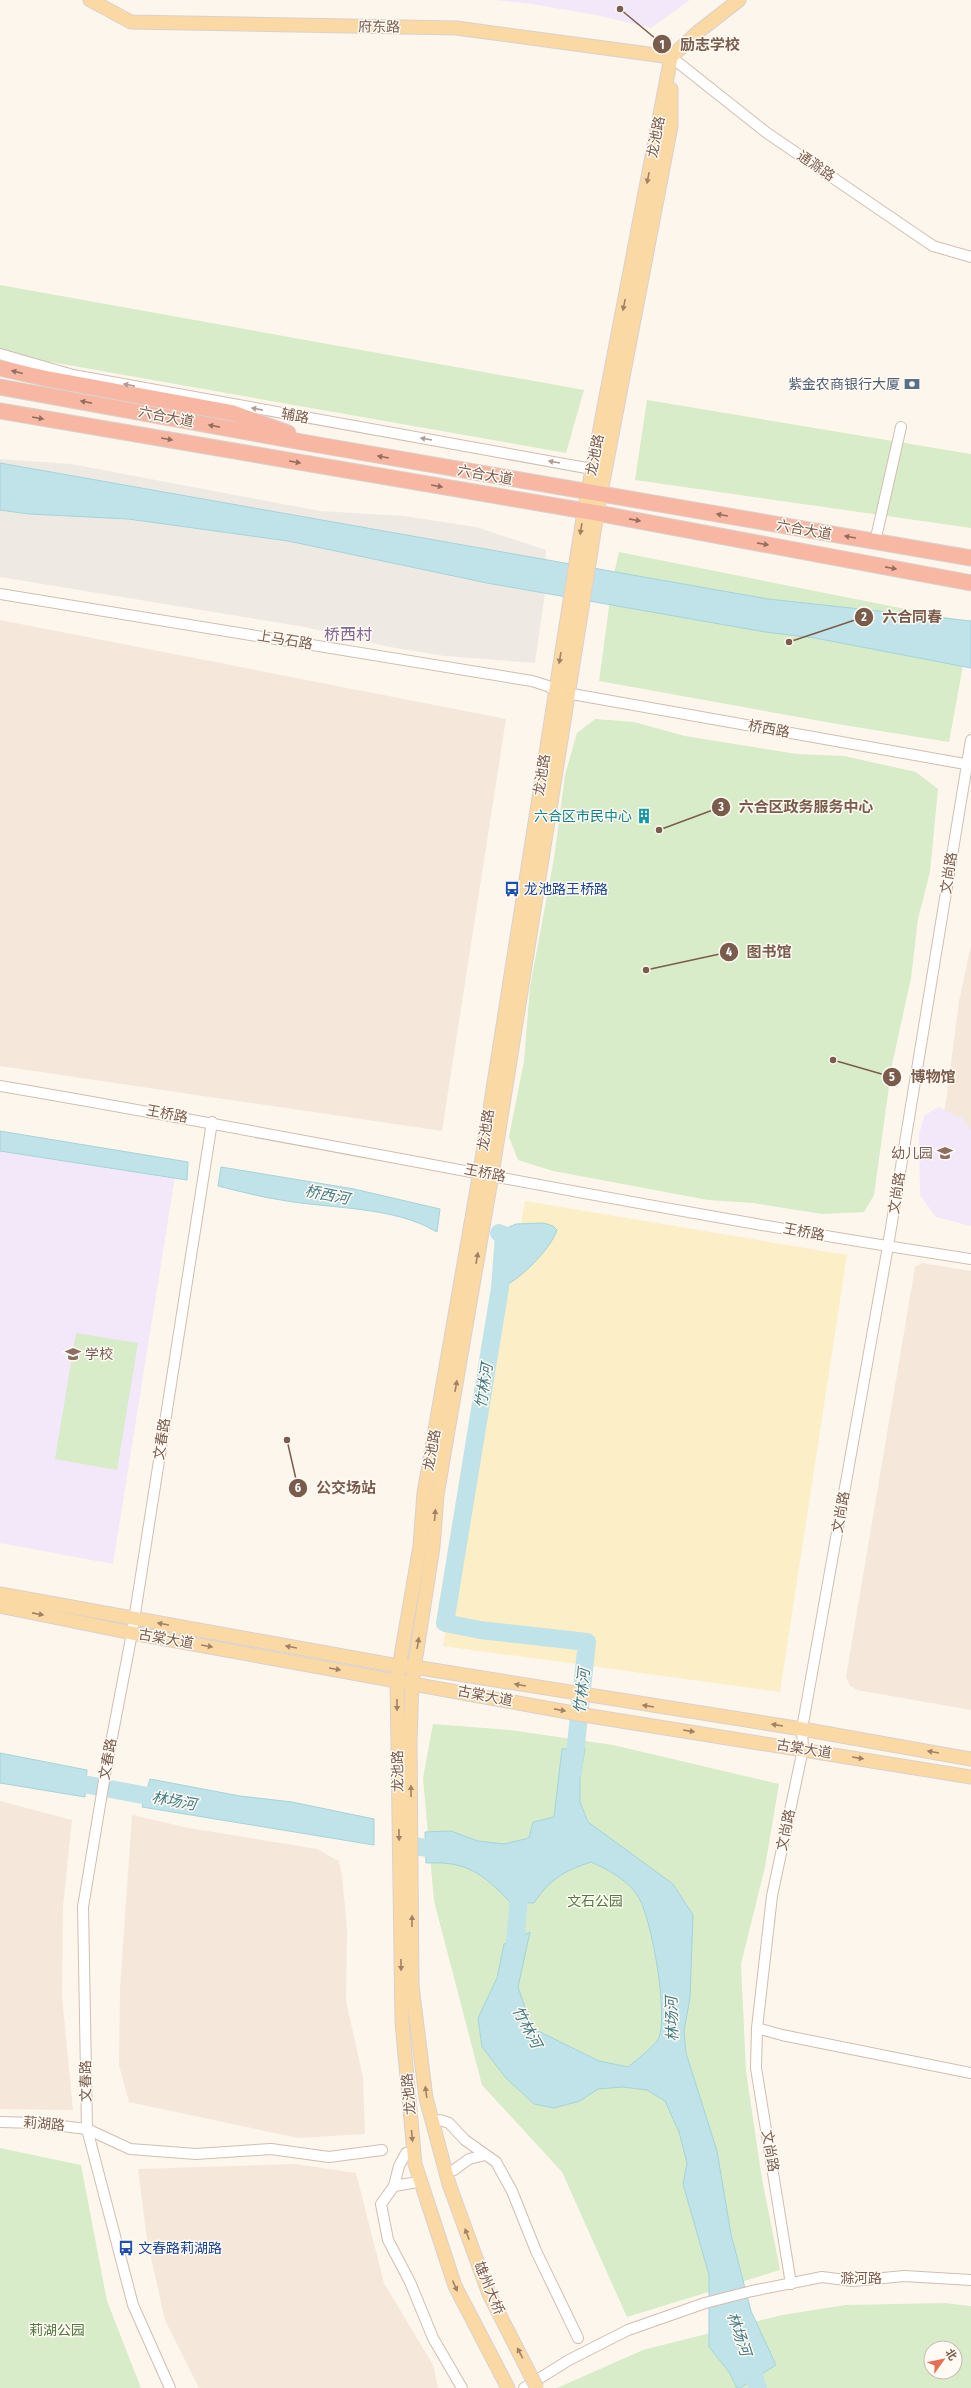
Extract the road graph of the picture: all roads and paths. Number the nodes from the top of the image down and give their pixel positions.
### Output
1 (90, 0) edge
2 (739, 0) edge
3 (671, 57) junction
4 (971, 257) edge
5 (0, 354) edge
6 (39, 366) junction
7 (0, 368) edge
8 (67, 383) junction
9 (0, 387) edge
10 (0, 411) edge
11 (901, 427) dead end
12 (312, 444) junction
13 (592, 469) junction
14 (594, 494) junction
15 (591, 513) junction
16 (875, 542) junction
17 (971, 558) edge
18 (971, 583) edge
19 (0, 594) edge
20 (561, 692) junction
21 (971, 740) edge
22 (969, 765) edge
23 (0, 1086) edge
24 (212, 1122) junction
25 (486, 1173) junction
26 (888, 1246) junction
27 (971, 1258) edge
28 (0, 1594) edge
29 (0, 1606) edge
30 (134, 1619) junction
31 (132, 1633) junction
32 (398, 1666) junction
33 (414, 1666) junction
34 (397, 1679) junction
35 (412, 1682) junction
36 (802, 1729) junction
37 (803, 1749) junction
38 (971, 1759) edge
39 (971, 1777) edge
40 (757, 2028) junction
41 (971, 2073) edge
42 (440, 2120) dead end
43 (0, 2122) edge
44 (87, 2128) junction
45 (382, 2150) dead end
46 (406, 2153) dead end
47 (485, 2155) junction
48 (454, 2170) dead end
49 (418, 2182) dead end
50 (449, 2184) joint
51 (394, 2186) junction
52 (429, 2209) joint
53 (971, 2280) edge
54 (791, 2284) junction
55 (578, 2338) dead end
56 (170, 2388) edge
57 (462, 2388) edge
58 (508, 2388) edge
59 (524, 2388) edge
60 (537, 2388) edge

1 - 3 main road, 府东路
2 - 3 main road
3 - 4 street, 通滁路
3 -> 13 main road, 龙池路
3 - 14 main road, 龙池路
5 - 6 street, 辅路
6 - 8 street
13 -> 6 street, 辅路
8 -> 7 highway
8 - 12 highway
12 -> 9 highway, 六合大道
10 -> 15 highway, 六合大道
11 - 16 street
14 -> 12 highway, 六合大道
13 - 14 main road, 龙池路
14 - 15 main road, 龙池路
16 -> 14 highway, 六合大道
15 -> 18 highway, 六合大道
15 - 20 main road, 龙池路
16 - 17 highway, 六合大道
19 - 20 street, 上马石路
20 - 22 street, 桥西路
20 - 25 main road, 龙池路
21 - 22 street, 文尚路
22 - 26 street, 文尚路
23 - 24 street, 王桥路
24 - 25 street, 王桥路
24 - 30 street, 文春路
25 - 26 street, 王桥路
25 - 32 main road, 龙池路
33 -> 25 main road, 龙池路
26 - 27 street, 王桥路
26 - 36 street, 文尚路
28 - 30 main road, 古棠大道
29 -> 31 main road, 古棠大道
30 - 31 street, 文春路
32 -> 30 main road, 古棠大道
31 -> 34 main road, 古棠大道
31 - 44 street, 文春路
32 - 33 main road, 古棠大道
32 - 34 main road, 龙池路
33 - 35 main road, 龙池路
36 -> 33 main road, 古棠大道
34 - 35 main road, 古棠大道
34 -> 52 main road, 龙池路
35 -> 37 main road, 古棠大道
50 -> 35 main road, 龙池路
36 - 37 street, 文尚路
38 -> 36 main road, 古棠大道
37 -> 39 main road, 古棠大道
37 - 40 street, 文尚路
40 - 41 street
40 - 54 street, 文尚路
42 - 47 street
43 - 44 street, 莉湖路
44 - 45 street
44 - 56 street, 文春路
46 - 51 street
47 - 48 street
47 - 55 street
49 - 51 street
60 -> 50 main road, 雄州大桥, bridge
51 - 57 street
52 -> 58 main road, 雄州大桥
53 - 54 street, 滁河路
54 - 59 street, 滁河路

